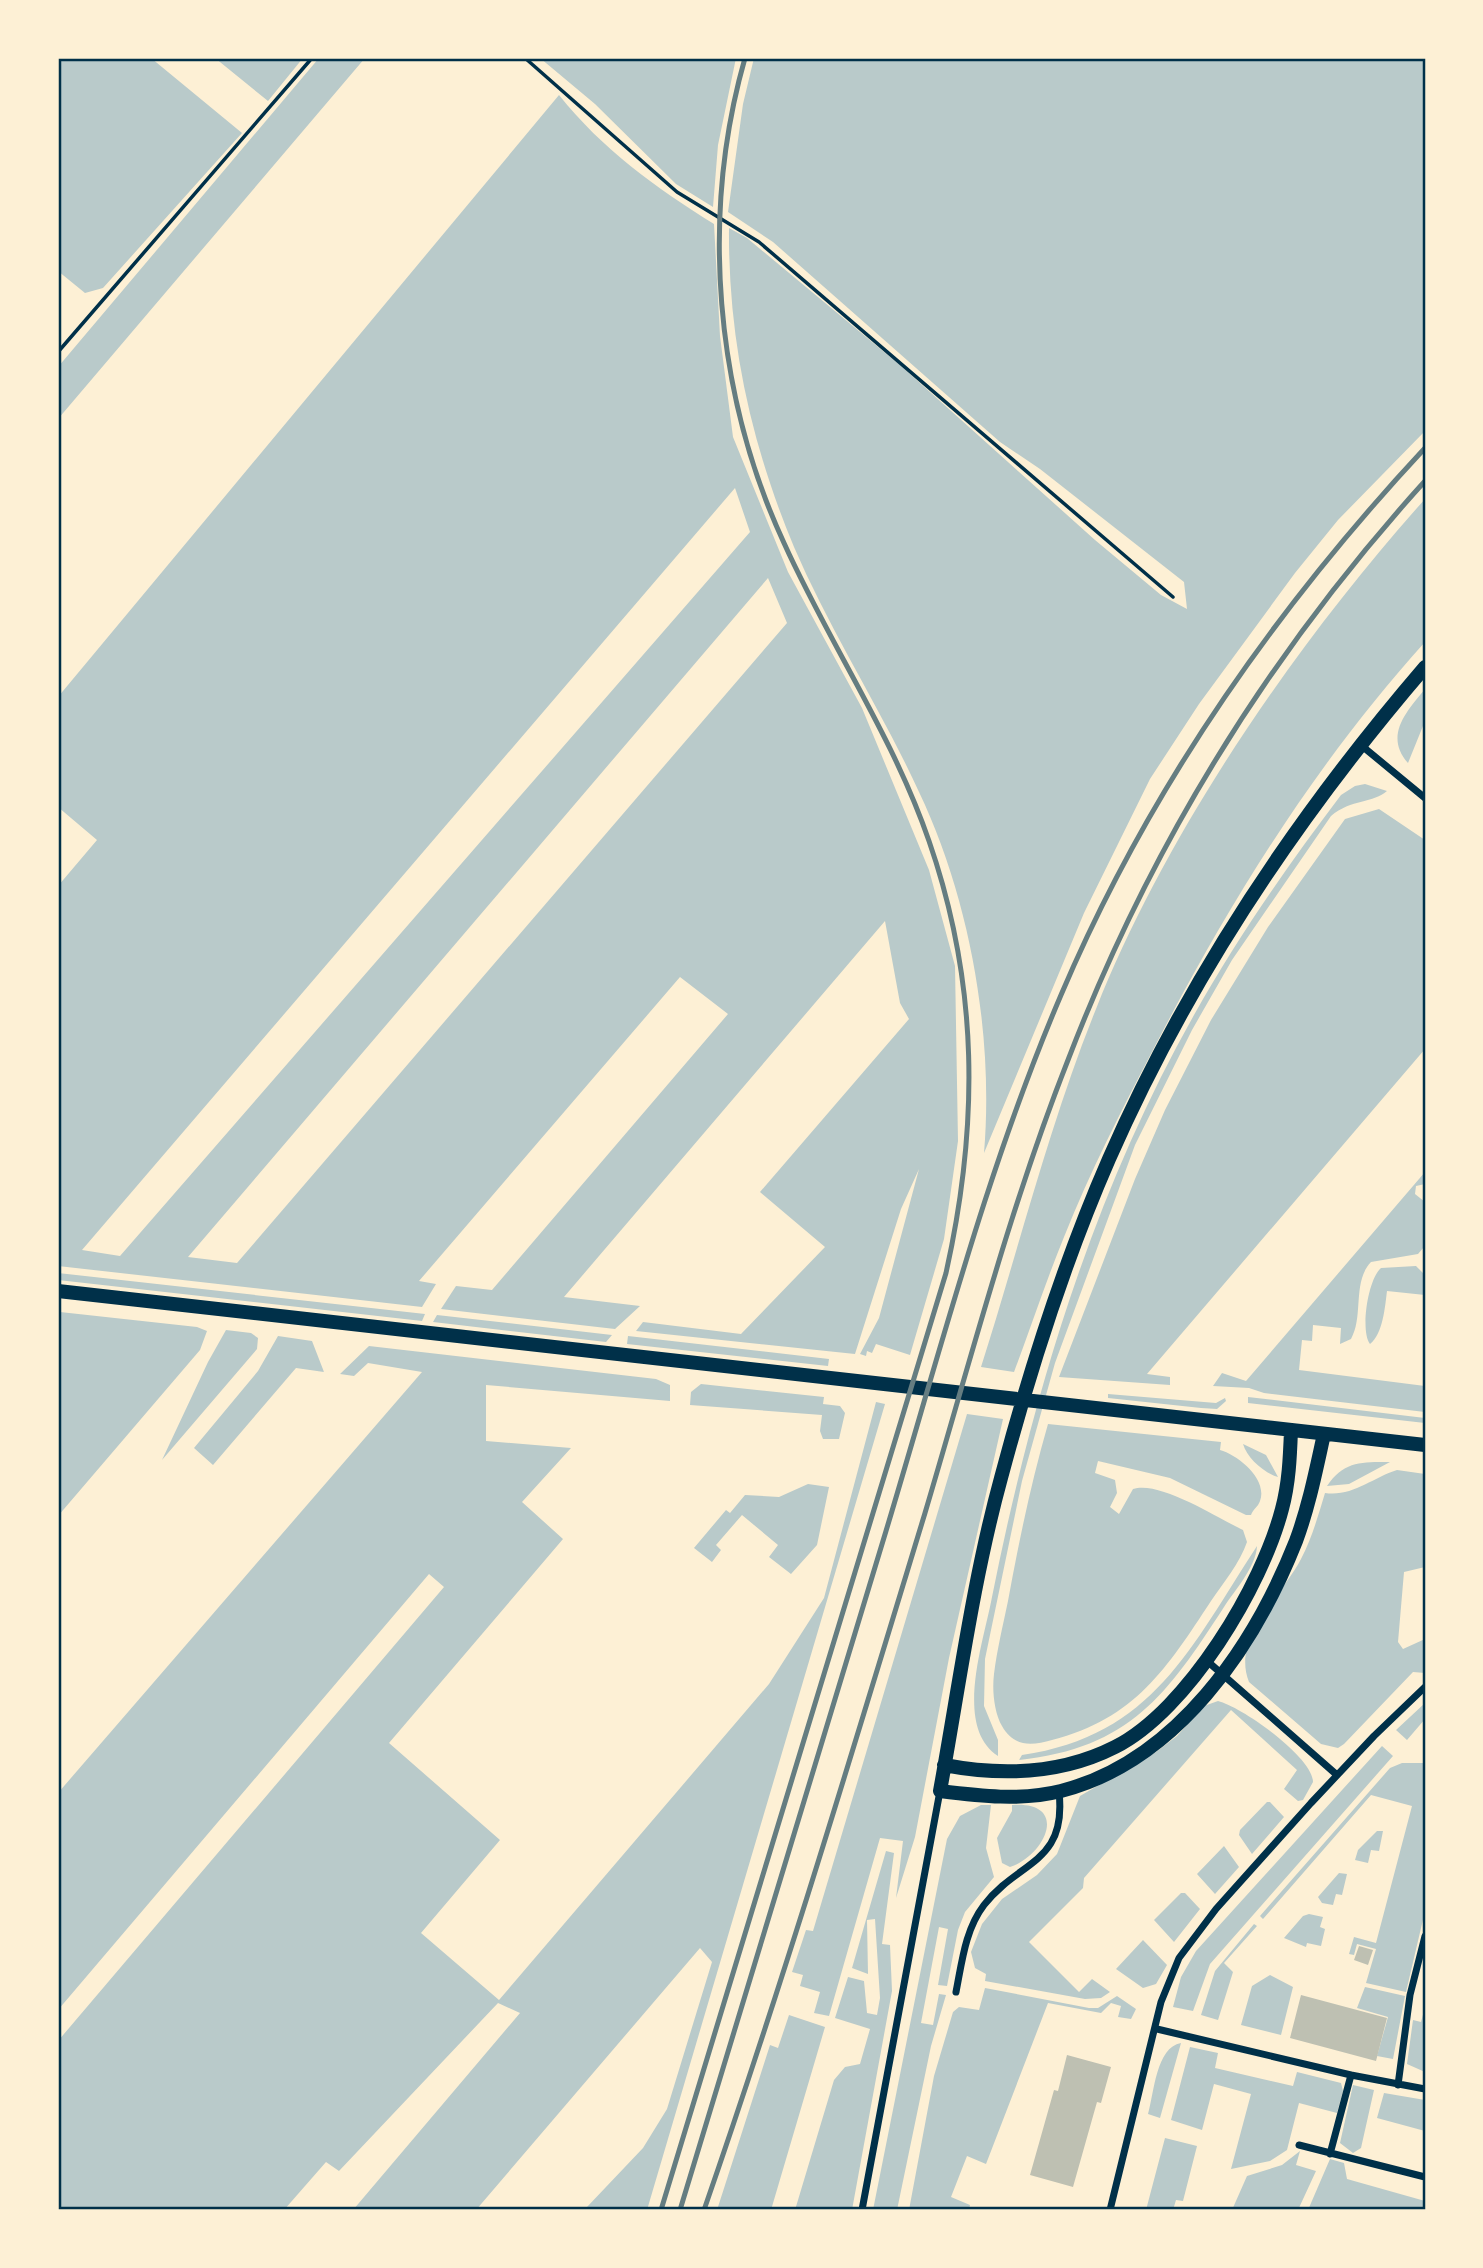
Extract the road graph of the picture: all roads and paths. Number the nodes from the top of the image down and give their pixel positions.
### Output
1 (312, 58) edge
2 (524, 58) edge
3 (58, 352) edge
4 (1173, 597) dead end
5 (1425, 667) edge
6 (1362, 746) junction
7 (1425, 798) edge
8 (58, 1292) edge
9 (1291, 1430) junction
10 (1324, 1434) junction
11 (1425, 1445) edge
12 (1205, 1659) junction
13 (1221, 1674) junction
14 (1425, 1688) edge
15 (944, 1765) junction
16 (1337, 1774) junction
17 (940, 1791) junction
18 (1059, 1791) junction
19 (1425, 1936) edge
20 (956, 1992) dead end
21 (1157, 2029) junction
22 (1351, 2075) junction
23 (1398, 2085) junction
24 (1425, 2089) edge
25 (1299, 2145) dead end
26 (1330, 2154) junction
27 (1425, 2176) edge
28 (862, 2210) edge
29 (1110, 2210) edge

1 - 3 path
2 - 4 path
5 - 6 main road
6 - 7 street
6 - 15 main road
8 - 9 main road
9 - 10 main road
9 - 12 main road
10 - 11 main road
10 - 13 main road
12 - 13 street
12 - 15 main road
13 - 16 street
13 - 18 main road
14 - 16 street
15 - 17 main road
16 - 21 street
17 - 18 main road
17 - 28 street
18 - 20 street
19 - 23 street
21 - 22 street
21 - 29 street
22 - 23 street
22 - 26 street
23 - 24 street
25 - 26 street
26 - 27 street

